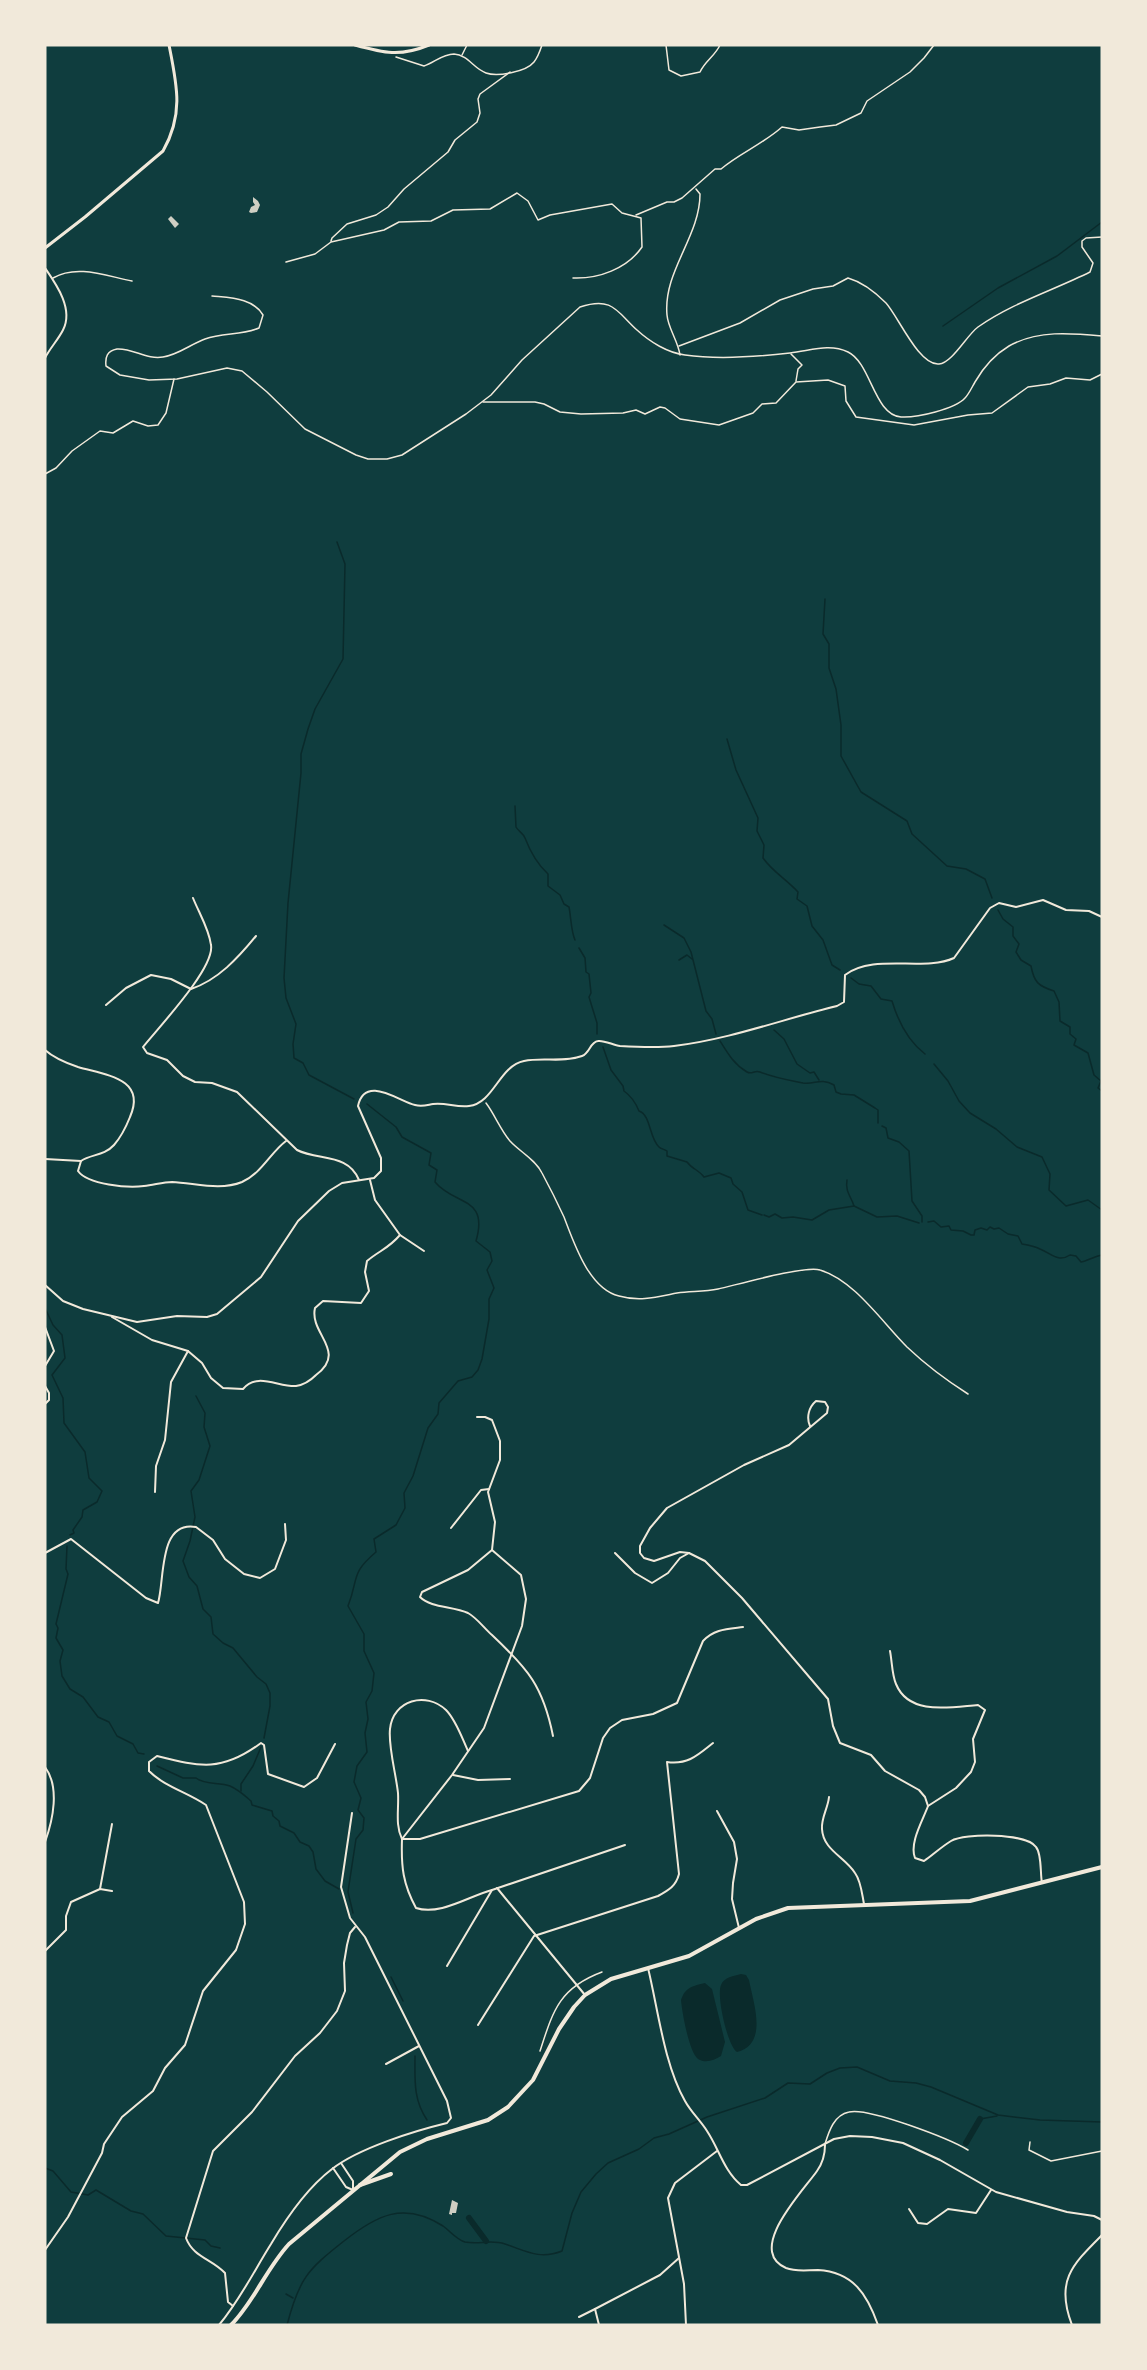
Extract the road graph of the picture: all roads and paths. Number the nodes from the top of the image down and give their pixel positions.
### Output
1 (170, 45) edge
2 (355, 45) edge
3 (429, 45) edge
4 (467, 45) edge
5 (542, 45) edge
6 (666, 45) edge
7 (720, 45) edge
8 (934, 45) edge
9 (390, 54) junction
10 (461, 56) junction
11 (510, 72) junction
12 (695, 189) junction
13 (635, 215) junction
14 (1102, 237) edge
15 (332, 242) junction
16 (45, 248) edge
17 (286, 262) dead end
18 (45, 268) edge
19 (573, 278) dead end
20 (52, 279) junction
21 (132, 281) dead end
22 (212, 296) dead end
23 (1102, 336) edge
24 (679, 346) junction
25 (790, 354) junction
26 (680, 355) junction
27 (45, 358) edge
28 (1102, 374) edge
29 (174, 379) junction
30 (796, 382) junction
31 (482, 402) junction
32 (45, 474) edge
33 (193, 898) dead end
34 (1102, 917) edge
35 (256, 936) dead end
36 (191, 989) junction
37 (106, 1005) dead end
38 (45, 1050) edge
39 (484, 1099) junction
40 (286, 1141) junction
41 (45, 1159) edge
42 (81, 1161) junction
43 (369, 1179) junction
44 (359, 1180) junction
45 (400, 1235) junction
46 (424, 1251) dead end
47 (45, 1285) edge
48 (109, 1316) junction
49 (45, 1327) edge
50 (188, 1351) junction
51 (45, 1366) edge
52 (45, 1386) edge
53 (968, 1394) dead end
54 (45, 1404) edge
55 (477, 1417) dead end
56 (810, 1426) junction
57 (489, 1489) junction
58 (155, 1492) dead end
59 (285, 1524) dead end
60 (451, 1528) dead end
61 (492, 1550) junction
62 (45, 1553) edge
63 (615, 1553) dead end
64 (689, 1553) junction
65 (743, 1627) dead end
66 (890, 1651) dead end
67 (513, 1655) junction
68 (553, 1736) dead end
69 (713, 1743) dead end
70 (335, 1744) dead end
71 (468, 1751) junction
72 (45, 1767) edge
73 (452, 1775) junction
74 (510, 1779) dead end
75 (829, 1797) dead end
76 (928, 1806) junction
77 (717, 1811) dead end
78 (352, 1813) dead end
79 (112, 1824) dead end
80 (402, 1839) junction
81 (45, 1842) edge
82 (625, 1845) dead end
83 (1102, 1867) edge
84 (1042, 1883) junction
85 (497, 1888) junction
86 (100, 1889) junction
87 (492, 1890) junction
88 (112, 1891) dead end
89 (864, 1904) junction
90 (355, 1927) junction
91 (739, 1928) junction
92 (534, 1936) junction
93 (45, 1951) edge
94 (447, 1966) dead end
95 (648, 1968) junction
96 (602, 1972) dead end
97 (575, 1984) junction
98 (585, 1995) junction
99 (478, 2025) dead end
100 (419, 2046) junction
101 (540, 2051) dead end
102 (386, 2064) dead end
103 (1030, 2142) dead end
104 (825, 2145) junction
105 (968, 2150) dead end
106 (717, 2151) junction
107 (1102, 2151) edge
108 (341, 2163) junction
109 (333, 2168) junction
110 (391, 2174) dead end
111 (359, 2185) junction
112 (353, 2190) junction
113 (991, 2190) junction
114 (909, 2209) dead end
115 (1102, 2220) edge
116 (1102, 2235) edge
117 (45, 2250) edge
118 (679, 2258) junction
119 (233, 2306) junction
120 (595, 2309) junction
121 (579, 2317) dead end
122 (219, 2325) edge
123 (231, 2325) edge
124 (599, 2325) edge
125 (686, 2325) edge
126 (878, 2325) edge
127 (1072, 2325) edge

1 - 16 street
2 - 9 street
3 - 9 street
4 - 10 path
5 - 11 path
6 - 7 path
8 - 12 path
9 - 10 path
10 - 11 path
11 - 15 path
12 - 13 path
12 - 24 path
13 - 15 path
13 - 19 path
14 - 24 path
15 - 17 path
18 - 20 street
20 - 21 lane
20 - 27 street
22 - 29 path
23 - 25 path
24 - 26 path
25 - 26 path
25 - 30 path
26 - 31 path
28 - 30 path
29 - 31 path
29 - 32 path
30 - 31 path
33 - 36 street
34 - 39 street
35 - 36 street
36 - 37 street
36 - 40 street
38 - 42 street
39 - 43 street
39 - 53 path
40 - 42 street
40 - 44 street
41 - 42 street
43 - 44 street
43 - 45 street
44 - 48 street
45 - 46 street
45 - 50 street
47 - 48 street
48 - 50 street
49 - 51 street
50 - 58 street
52 - 54 street
55 - 57 street
56 - 56 street
56 - 64 street
57 - 60 street
57 - 61 street
59 - 62 street
61 - 67 street
61 - 67 street
63 - 64 street
64 - 76 street
65 - 80 street
66 - 76 street
67 - 68 street
67 - 71 street
69 - 92 street
70 - 117 street
71 - 73 street
71 - 80 street
72 - 81 street
73 - 74 street
73 - 80 street
75 - 89 street
76 - 84 street
77 - 91 street
78 - 90 street
79 - 86 street
80 - 87 street
82 - 85 street
83 - 84 main road
84 - 89 main road
85 - 87 street
85 - 92 street
86 - 88 street
86 - 93 street
87 - 94 street
89 - 91 main road
90 - 100 street
90 - 119 street
91 - 95 main road
92 - 97 street
92 - 99 street
95 - 98 main road
95 - 106 street
96 - 97 lane
97 - 98 street
97 - 101 lane
98 - 111 main road
100 - 102 street
100 - 108 street
103 - 107 path
104 - 105 lane
104 - 106 street
104 - 113 street
104 - 126 street
106 - 118 street
108 - 109 street
108 - 112 street
109 - 112 street
109 - 119 street
110 - 111 main road
111 - 112 main road
112 - 123 main road
113 - 114 street
113 - 115 street
116 - 127 street
118 - 120 street
118 - 125 street
119 - 122 street
120 - 121 street
120 - 124 street

